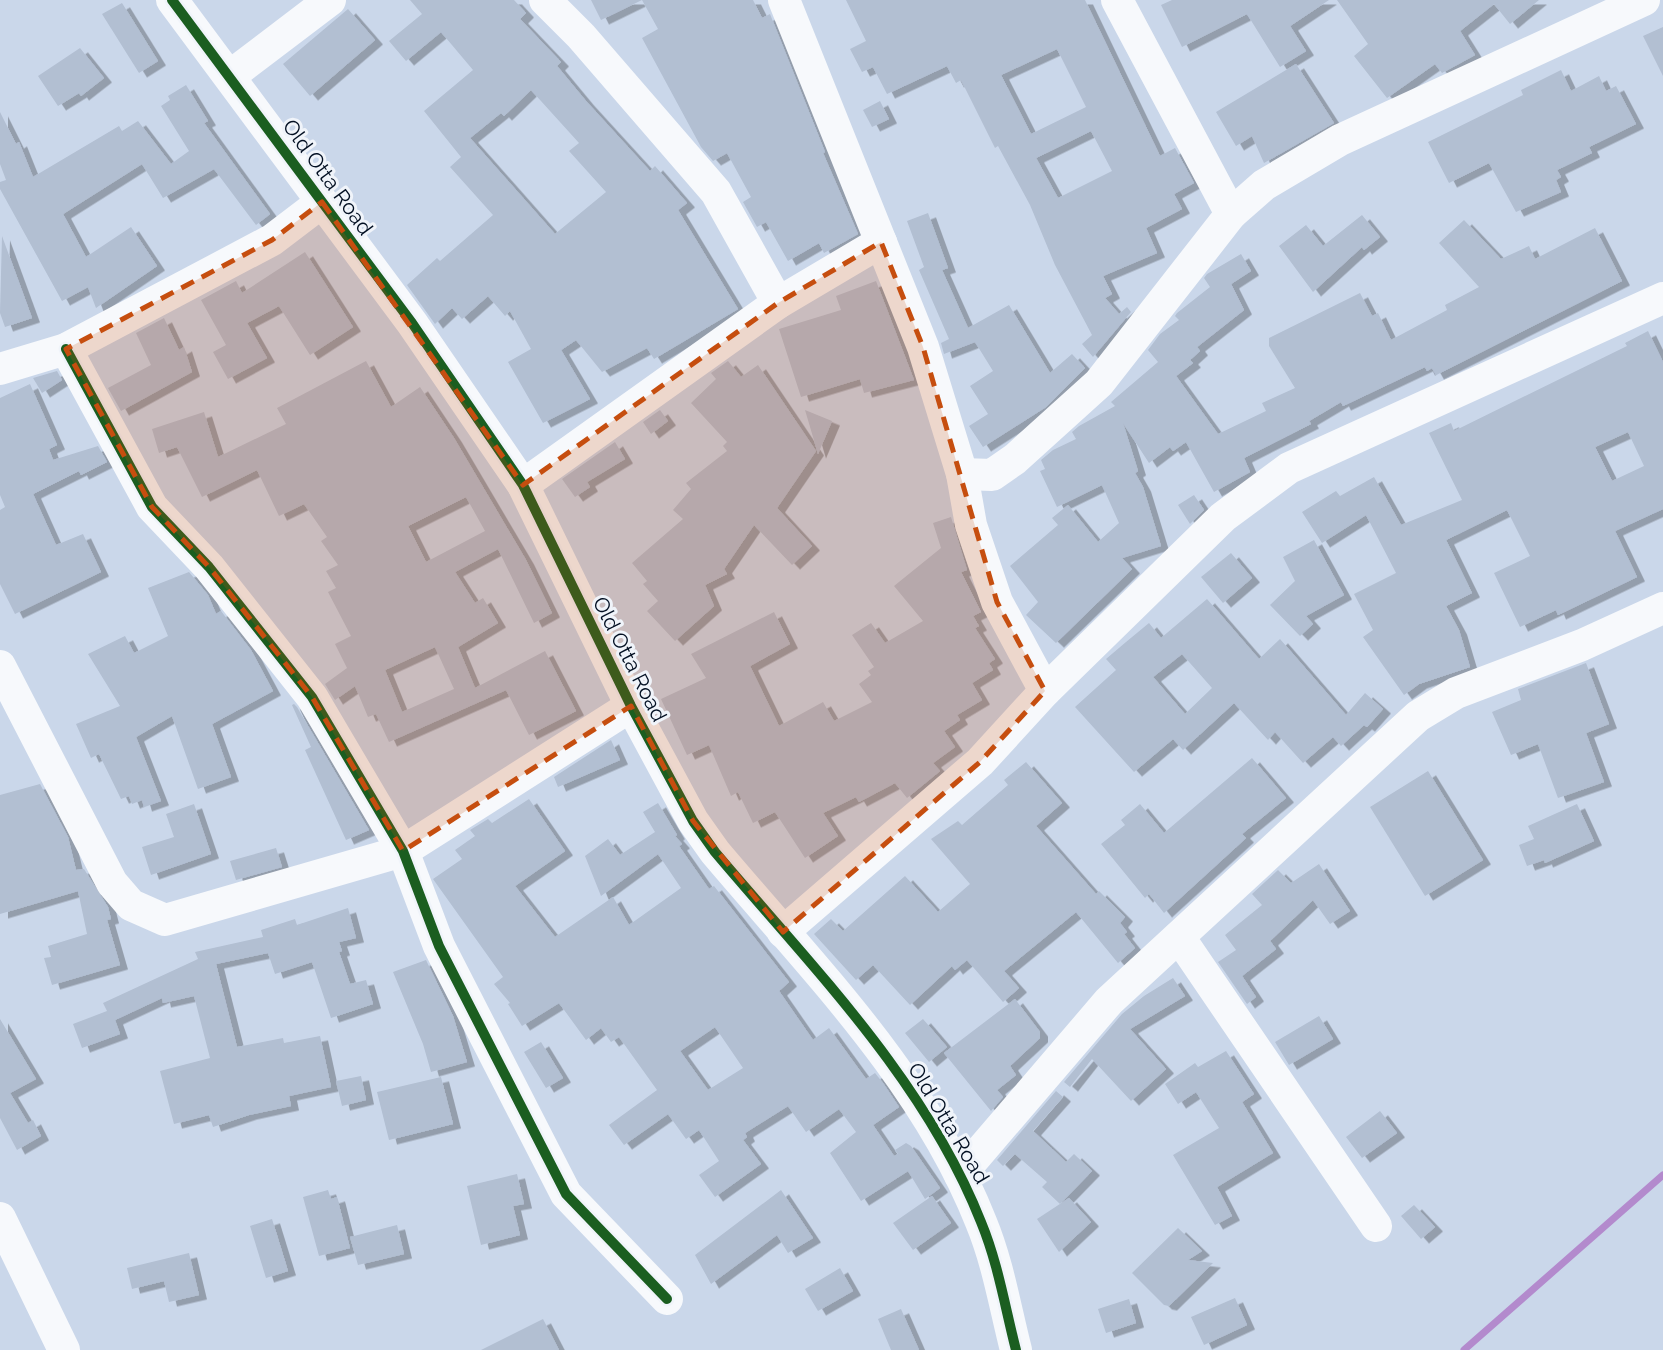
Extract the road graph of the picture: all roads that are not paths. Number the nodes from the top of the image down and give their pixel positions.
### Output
1 (172, 0) edge
2 (330, 0) edge
3 (545, 0) edge
4 (784, 0) edge
5 (1117, 0) edge
6 (1644, 0) edge
7 (230, 76) junction
8 (322, 202) junction
9 (1231, 214) junction
10 (881, 242) junction
11 (1663, 298) edge
12 (778, 303) junction
13 (66, 349) junction
14 (0, 369) edge
15 (962, 474) junction
16 (523, 485) junction
17 (1663, 608) edge
18 (0, 666) edge
19 (1045, 691) junction
20 (631, 706) junction
21 (403, 851) junction
22 (783, 932) junction
23 (1179, 937) junction
24 (960, 1175) junction
25 (0, 1218) edge
26 (1376, 1226) dead end
27 (667, 1299) dead end
28 (64, 1350) edge
29 (1016, 1350) edge

1 - 7 street, Old Otta Road
2 - 7 street
3 - 12 street
4 - 10 street
5 - 9 street
6 - 9 street
7 - 8 street, Old Otta Road
8 - 13 street
8 - 16 street, Old Otta Road
9 - 15 street
10 - 12 street
10 - 15 street
11 - 19 street
12 - 16 street
13 - 14 street
13 - 21 street
15 - 19 street
16 - 20 street, Old Otta Road
17 - 23 street
18 - 21 street
19 - 22 street
20 - 21 street
20 - 22 street, Old Otta Road
21 - 27 street
22 - 24 street, Old Otta Road
23 - 24 street
23 - 26 street
24 - 29 street, Old Otta Road
25 - 28 street

